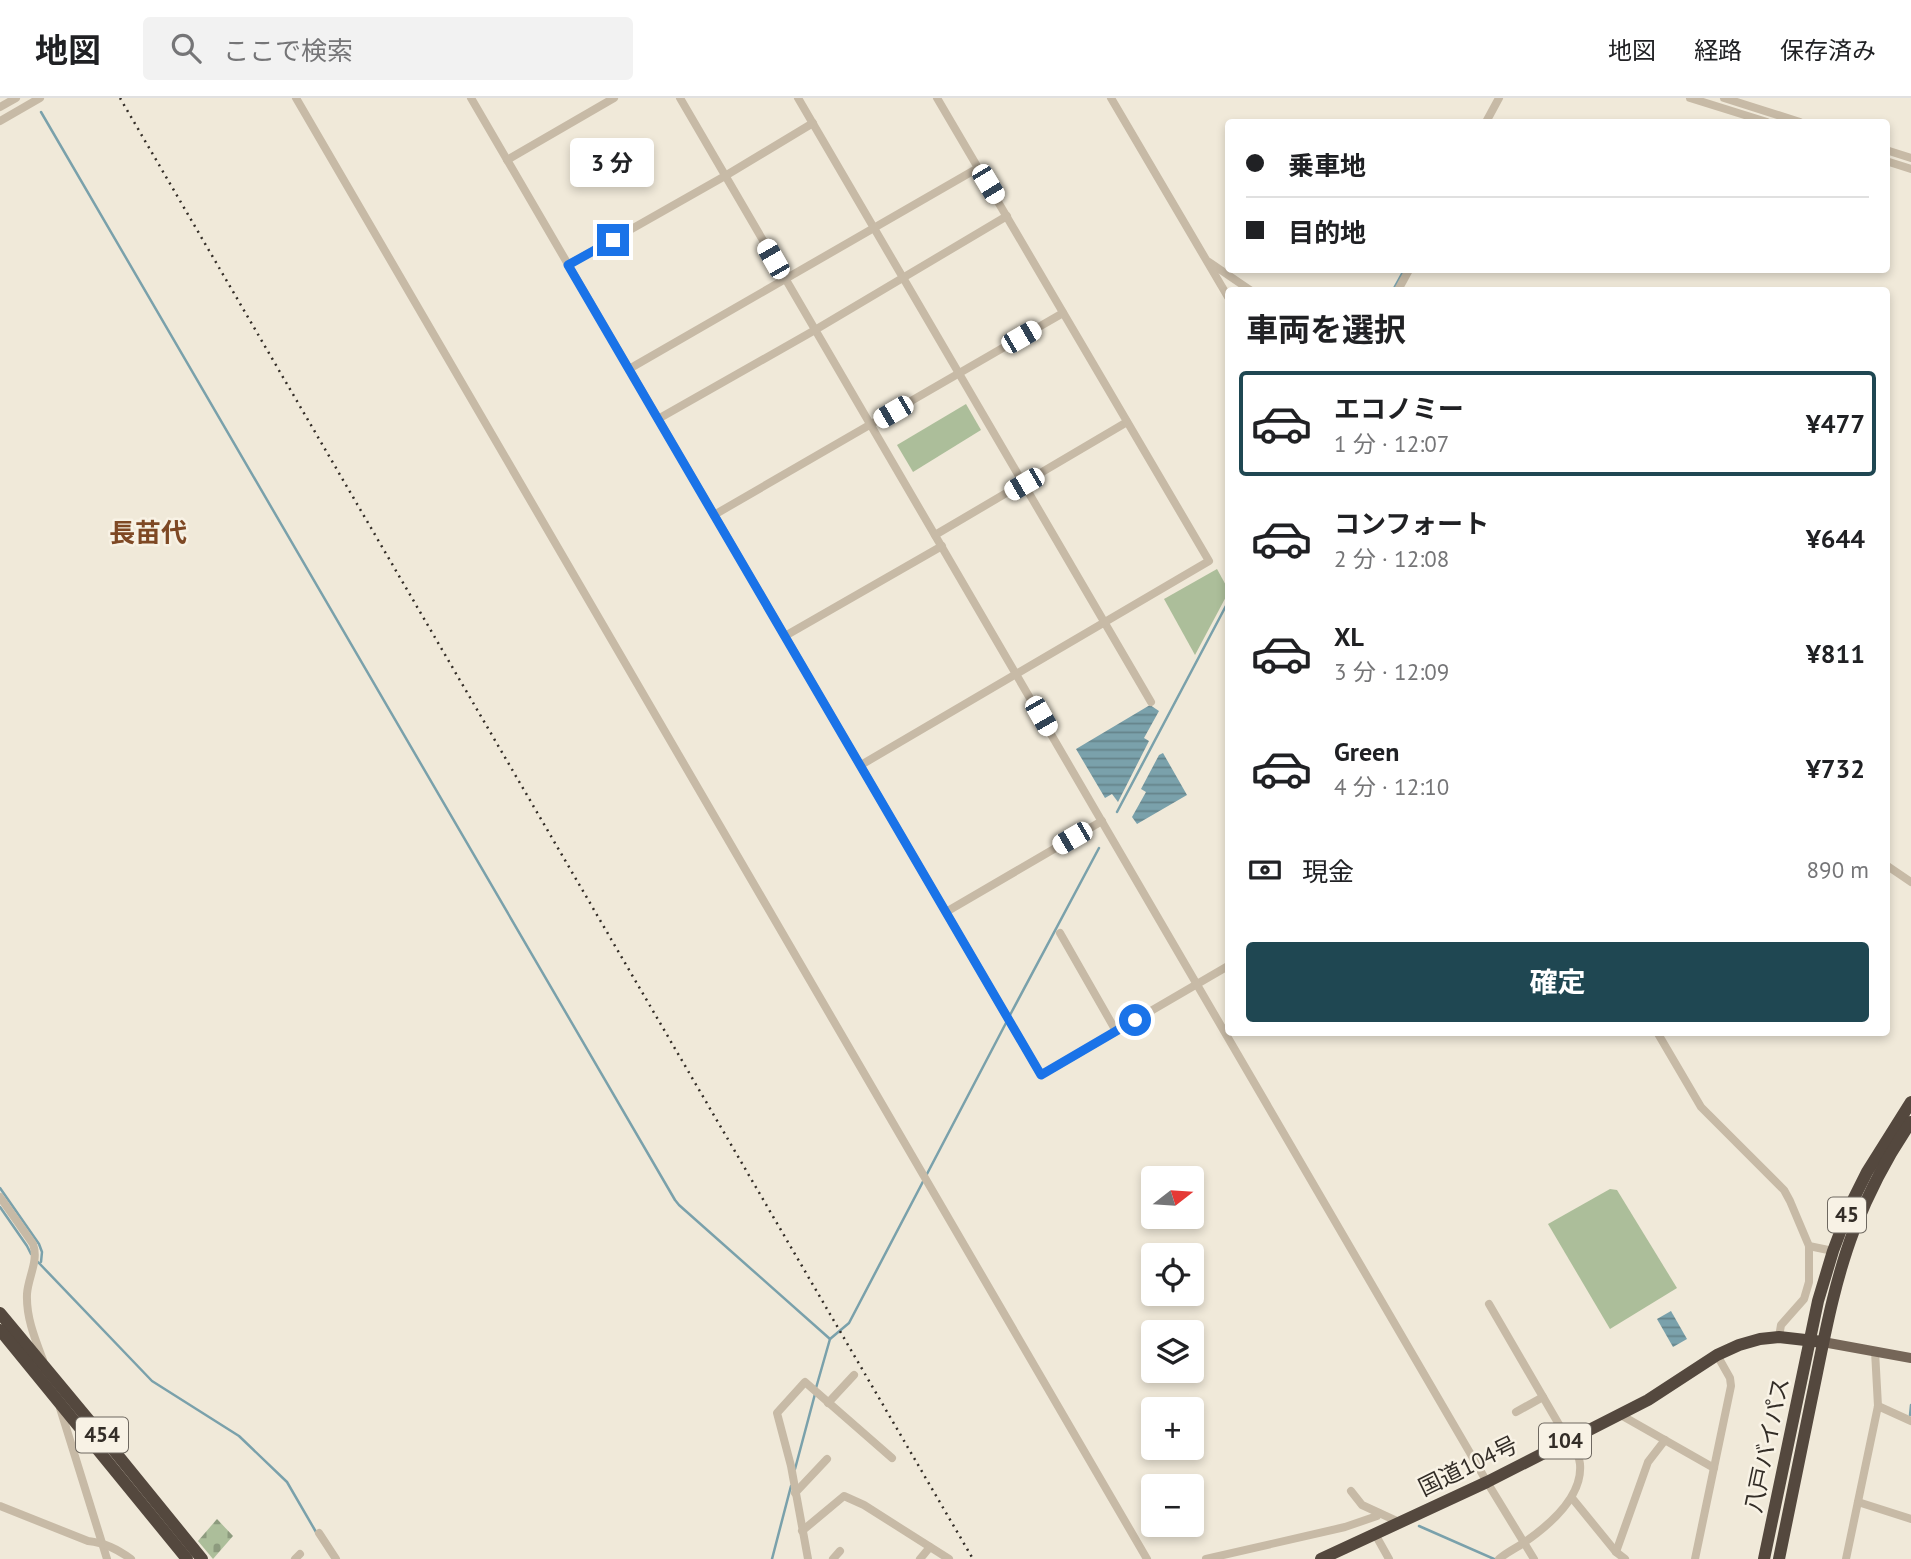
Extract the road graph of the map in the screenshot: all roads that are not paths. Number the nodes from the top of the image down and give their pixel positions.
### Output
1 (16, 98) edge
2 (40, 98) edge
3 (296, 98) edge
4 (471, 98) edge
5 (614, 98) edge
6 (680, 98) edge
7 (798, 98) edge
8 (937, 98) edge
9 (1111, 98) edge
10 (1499, 98) edge
11 (1690, 98) edge
12 (1724, 98) edge
13 (0, 107) edge
14 (1488, 119) edge
15 (1757, 119) edge
16 (1790, 119) edge
17 (0, 121) edge
18 (813, 123) junction
19 (1890, 151) edge
20 (1911, 158) edge
21 (507, 160) junction
22 (1890, 162) edge
23 (978, 168) junction
24 (1911, 169) edge
25 (725, 176) junction
26 (1007, 216) junction
27 (874, 227) junction
28 (1206, 260) junction
29 (568, 265) junction
30 (1225, 273) edge
31 (1226, 273) edge
32 (903, 278) junction
33 (785, 279) junction
34 (1246, 287) edge
35 (1225, 293) edge
36 (1063, 313) junction
37 (815, 330) junction
38 (629, 369) junction
39 (960, 373) junction
40 (658, 419) junction
41 (1127, 422) junction
42 (871, 424) junction
43 (1024, 484) junction
44 (714, 515) junction
45 (935, 535) junction
46 (942, 546) junction
47 (1105, 622) junction
48 (785, 636) junction
49 (1017, 674) junction
50 (1151, 702) dead end
51 (861, 765) junction
52 (1102, 821) junction
53 (1890, 868) edge
54 (1911, 882) edge
55 (946, 912) junction
56 (1060, 933) dead end
57 (1225, 968) edge
58 (1197, 984) junction
59 (1116, 1031) junction
60 (1225, 1032) edge
61 (1227, 1036) edge
62 (1659, 1036) edge
63 (1911, 1101) edge
64 (1911, 1122) edge
65 (0, 1197) edge
66 (1809, 1246) junction
67 (1833, 1251) junction
68 (1489, 1304) dead end
69 (0, 1313) edge
70 (0, 1330) edge
71 (1779, 1337) junction
72 (1810, 1340) junction
73 (1824, 1342) junction
74 (1875, 1351) junction
75 (1717, 1354) junction
76 (1911, 1358) edge
77 (46, 1369) junction
78 (853, 1375) dead end
79 (1543, 1397) junction
80 (58, 1401) junction
81 (828, 1403) junction
82 (1878, 1406) junction
83 (1516, 1412) dead end
84 (1619, 1414) junction
85 (1911, 1420) edge
86 (1569, 1439) junction
87 (1665, 1440) junction
88 (892, 1458) dead end
89 (827, 1459) dead end
90 (1714, 1468) junction
91 (1487, 1482) junction
92 (1351, 1491) dead end
93 (795, 1493) junction
94 (1572, 1498) junction
95 (1858, 1502) junction
96 (0, 1506) edge
97 (1378, 1513) junction
98 (1911, 1519) edge
99 (1401, 1523) junction
100 (1345, 1527) junction
101 (802, 1531) junction
102 (319, 1533) dead end
103 (1375, 1534) junction
104 (102, 1543) junction
105 (1524, 1543) junction
106 (1352, 1544) junction
107 (930, 1547) junction
108 (840, 1551) dead end
109 (1616, 1552) junction
110 (107, 1559) edge
111 (131, 1559) edge
112 (187, 1559) edge
113 (202, 1559) edge
114 (336, 1559) edge
115 (808, 1559) edge
116 (833, 1559) edge
117 (920, 1559) edge
118 (949, 1559) edge
119 (1147, 1559) edge
120 (1206, 1559) edge
121 (1321, 1559) edge
122 (1389, 1559) edge
123 (1499, 1559) edge
124 (1534, 1559) edge
125 (1625, 1559) edge
126 (1695, 1559) edge
127 (1765, 1559) edge
128 (1779, 1559) edge
129 (1846, 1559) edge

1 - 13 street
2 - 17 street
3 - 119 street
4 - 21 street
5 - 21 street
6 - 25 street
7 - 18 street
8 - 23 street
9 - 28 street
10 - 14 street
11 - 15 street
12 - 16 street
18 - 25 street
18 - 27 street
19 - 20 street
21 - 29 street
22 - 24 street
23 - 26 street
23 - 27 street
25 - 29 street
25 - 33 street
26 - 32 street
26 - 36 street
27 - 32 street
27 - 33 street
28 - 30 street
28 - 35 street
29 - 38 street
31 - 34 street
32 - 37 street
32 - 39 street
33 - 37 street
33 - 38 street
36 - 39 street
36 - 41 street
37 - 40 street
37 - 42 street
38 - 40 street
39 - 42 street
39 - 43 street
40 - 44 street
41 - 43 street
41 - 47 street
42 - 44 street
42 - 45 street
43 - 45 street
43 - 47 street
44 - 48 street
45 - 46 street
46 - 48 street
46 - 49 street
47 - 49 street
47 - 50 street
48 - 51 street
49 - 51 street
49 - 52 street
51 - 55 street
52 - 55 street
52 - 58 street
53 - 54 street
55 - 59 street
56 - 59 street
57 - 58 street
58 - 59 street
58 - 60 street
61 - 91 street
62 - 66 street
63 - 67 highway, 45
64 - 73 highway, 45
65 - 77 street
66 - 67 street
66 - 71 street
67 - 72 highway, 45
68 - 79 street
69 - 77 highway, 454
70 - 80 highway, 454
71 - 72 highway, 国道104号 / 104
71 - 75 highway, 国道104号 / 104
72 - 73 highway, 国道104号 / 104
72 - 127 highway, 八戸バイパス / 45
73 - 74 main road
73 - 128 highway, 八戸バイパス / 45
74 - 76 main road
74 - 82 street
75 - 84 highway, 国道104号 / 104
75 - 90 street
77 - 80 street
77 - 113 highway, 454
78 - 81 street
79 - 83 street
79 - 86 street
80 - 104 street
80 - 112 highway, 454
81 - 88 street
81 - 93 street
82 - 85 street
82 - 95 street
84 - 86 highway, 国道104号 / 104
84 - 87 street
86 - 91 highway, 国道104号 / 104
86 - 94 street
87 - 90 street
87 - 109 street
89 - 93 street
90 - 126 street
91 - 99 highway, 国道104号 / 104
91 - 105 street
92 - 97 street
93 - 101 street
94 - 105 street
94 - 109 street
95 - 98 street
95 - 129 street
96 - 104 street
97 - 99 street
97 - 100 street
99 - 103 highway, 国道104号 / 104
100 - 106 street
100 - 120 street
101 - 107 street
101 - 115 street
102 - 114 street
103 - 106 highway, 国道104号 / 104
103 - 122 street
104 - 110 street
104 - 111 street
105 - 123 street
105 - 124 street
106 - 121 highway, 国道104号 / 104
107 - 117 street
107 - 118 street
108 - 116 street
109 - 125 street

